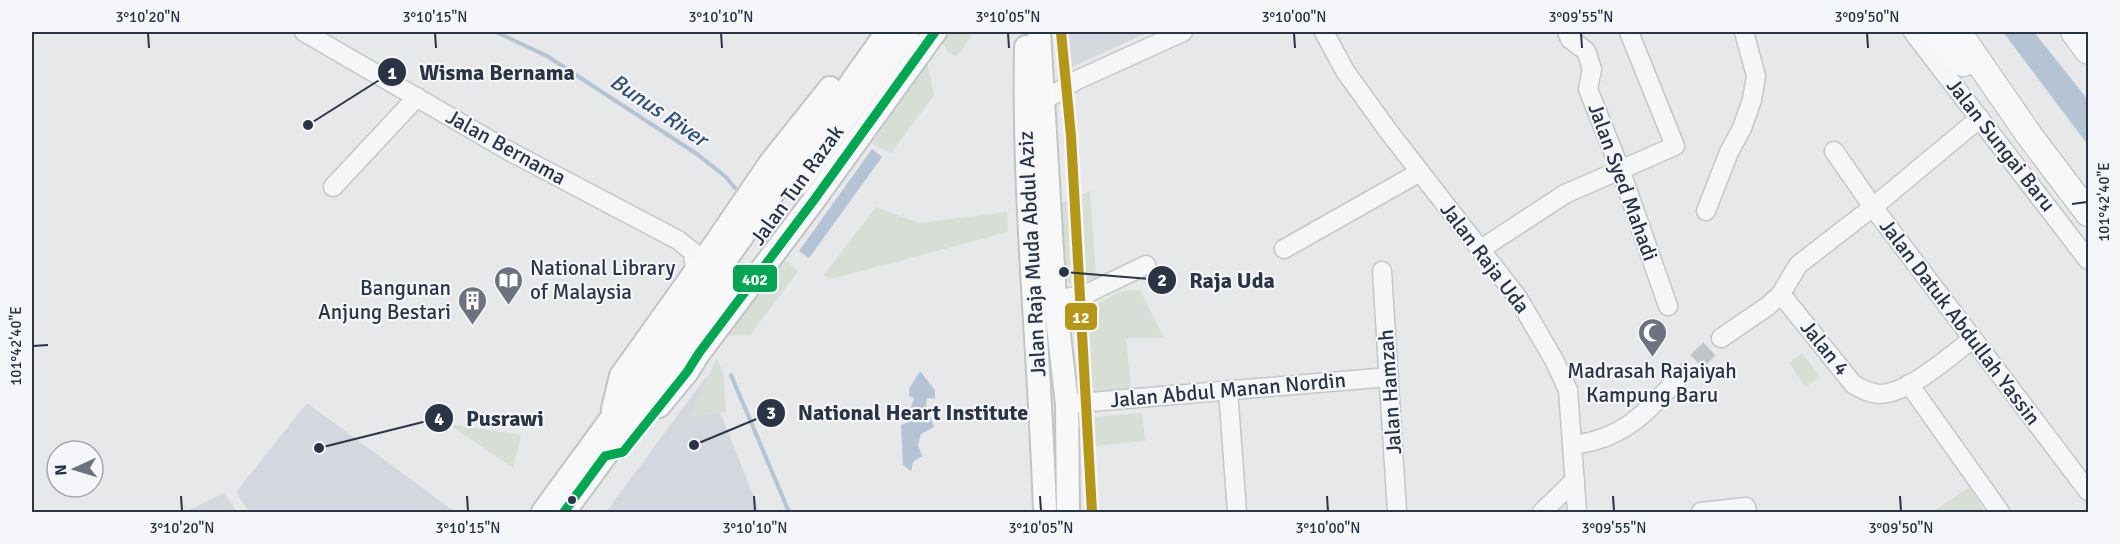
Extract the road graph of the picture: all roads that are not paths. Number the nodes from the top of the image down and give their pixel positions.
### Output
1 (304, 32) edge
2 (873, 32) edge
3 (887, 32) edge
4 (908, 32) edge
5 (922, 32) edge
6 (935, 32) edge
7 (1027, 32) edge
8 (1039, 32) edge
9 (1183, 32) edge
10 (1323, 32) edge
11 (1567, 32) edge
12 (1629, 32) edge
13 (1744, 32) edge
14 (1913, 32) edge
15 (1935, 32) edge
16 (1958, 32) edge
17 (915, 58) junction
18 (1041, 72) junction
19 (1077, 80) junction
20 (417, 97) junction
21 (1034, 101) junction
22 (1980, 118) junction
23 (2029, 135) junction
24 (1834, 151) dead end
25 (1620, 169) junction
26 (1420, 172) junction
27 (338, 181) dead end
28 (1873, 207) junction
29 (1706, 211) dead end
30 (2088, 213) edge
31 (678, 240) junction
32 (715, 244) junction
33 (1284, 249) dead end
34 (1481, 249) junction
35 (2088, 260) edge
36 (1146, 265) dead end
37 (1382, 271) dead end
38 (695, 273) junction
39 (1781, 294) junction
40 (1055, 300) junction
41 (1668, 306) dead end
42 (1721, 338) tunnel mouth
43 (1973, 339) junction
44 (667, 357) junction
45 (1389, 377) junction
46 (1677, 380) tunnel mouth
47 (1909, 384) junction
48 (1228, 390) junction
49 (1067, 404) junction
50 (611, 419) junction
51 (1573, 446) junction
52 (605, 456) junction
53 (1575, 480) junction
54 (2088, 491) edge
55 (543, 513) edge
56 (564, 513) edge
57 (1045, 513) edge
58 (1068, 513) edge
59 (1237, 513) edge
60 (1397, 513) edge
61 (1542, 513) edge
62 (1577, 513) edge
63 (1701, 513) edge
64 (1747, 513) edge
65 (2000, 513) edge

1 - 20 street, Jalan Bernama
2 - 32 main road, Jalan Tun Razak
3 - 44 main road, Jalan Tun Razak
4 - 44 main road, Jalan Tun Razak
5 - 17 main road
6 - 17 main road, Jalan Tun Razak
7 - 21 main road, Jalan Raja Muda Abdul Aziz
8 - 18 main road, Jalan Raja Muda Abdul Aziz
9 - 19 street
10 - 26 street, Jalan Raja Uda
11 - 25 street, Jalan Syed Mahadi
12 - 25 street
13 - 29 street
14 - 22 street, Jalan Sungai Baru
15 - 23 highway
16 - 23 highway
17 - 52 main road, Jalan Tun Razak
18 - 19 street
18 - 21 main road, Jalan Raja Muda Abdul Aziz
19 - 21 street
20 - 27 street
20 - 31 street, Jalan Bernama
21 - 40 main road, Jalan Raja Muda Abdul Aziz
21 - 57 main road, Jalan Raja Muda Abdul Aziz
22 - 28 street
22 - 35 street, Jalan Sungai Baru
23 - 30 highway
24 - 28 street, Jalan Datuk Abdullah Yassin
25 - 34 street
25 - 41 street, Jalan Syed Mahadi
26 - 33 street
26 - 34 street, Jalan Raja Uda
28 - 39 street
28 - 43 street, Jalan Datuk Abdullah Yassin
31 - 32 street, Jalan Bernama
31 - 38 street, Jalan Bernama
32 - 38 main road, Jalan Tun Razak
34 - 51 street, Jalan Raja Uda
36 - 40 street
37 - 45 street, Jalan Hamzah
38 - 50 main road, Jalan Tun Razak
39 - 42 street
39 - 47 street, Jalan 4
40 - 49 main road, Jalan Raja Muda Abdul Aziz
43 - 47 street, Jalan 4
43 - 54 street, Jalan Datuk Abdullah Yassin
44 - 50 main road, Jalan Tun Razak
44 - 52 main road, Jalan Tun Razak
45 - 48 street, Jalan Abdul Manan Nordin
45 - 60 street, Jalan Hamzah
46 - 51 street
47 - 65 street
48 - 49 street, Jalan Abdul Manan Nordin
48 - 59 street
49 - 58 main road, Jalan Raja Muda Abdul Aziz
50 - 55 main road, Jalan Tun Razak
51 - 53 street, Jalan Raja Uda
52 - 56 main road, Jalan Tun Razak
53 - 61 street
53 - 62 street, Jalan Raja Uda
63 - 64 street

